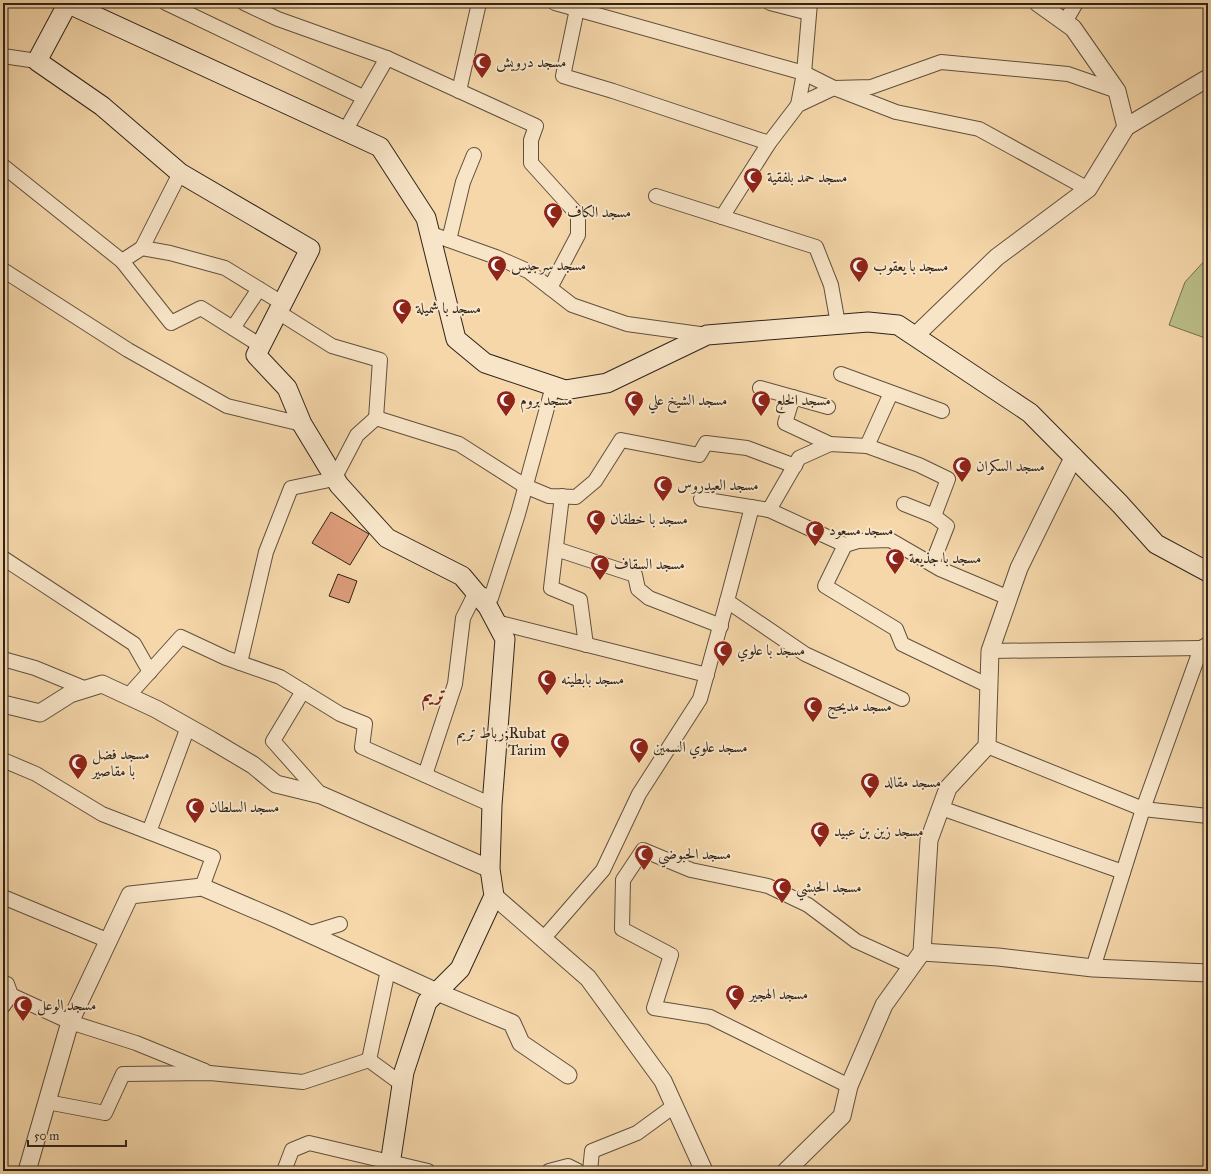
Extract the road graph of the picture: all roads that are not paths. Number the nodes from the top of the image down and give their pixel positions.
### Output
1 (68, 3) edge
2 (166, 3) edge
3 (244, 3) edge
4 (479, 3) edge
5 (770, 3) edge
6 (1038, 3) edge
7 (1076, 3) edge
8 (566, 5) edge
9 (810, 8) edge
10 (1065, 22) junction
11 (3, 56) edge
12 (387, 58) junction
13 (37, 62) junction
14 (804, 73) junction
15 (1208, 78) edge
16 (834, 88) junction
17 (459, 91) junction
18 (1117, 91) junction
19 (364, 97) junction
20 (798, 105) junction
21 (1126, 127) junction
22 (345, 131) junction
23 (770, 143) junction
24 (474, 155) dead end
25 (3, 166) edge
26 (180, 173) junction
27 (1088, 189) junction
28 (656, 196) dead end
29 (722, 216) junction
30 (430, 233) junction
31 (449, 240) junction
32 (142, 248) junction
33 (122, 262) junction
34 (3, 270) edge
35 (550, 288) junction
36 (259, 289) junction
37 (280, 307) junction
38 (838, 324) junction
39 (233, 328) junction
40 (707, 335) junction
41 (915, 336) junction
42 (261, 346) junction
43 (841, 374) dead end
44 (553, 386) junction
45 (760, 388) dead end
46 (891, 393) junction
47 (793, 397) junction
48 (828, 407) dead end
49 (942, 411) dead end
50 (376, 418) junction
51 (302, 424) junction
52 (830, 444) junction
53 (867, 446) junction
54 (1074, 456) junction
55 (794, 466) junction
56 (334, 479) junction
57 (525, 486) junction
58 (562, 496) junction
59 (701, 499) dead end
60 (904, 504) dead end
61 (752, 507) junction
62 (769, 510) junction
63 (934, 516) junction
64 (845, 546) junction
65 (556, 549) junction
66 (3, 558) edge
67 (932, 564) junction
68 (1208, 572) edge
69 (476, 592) junction
70 (1009, 598) junction
71 (728, 601) junction
72 (496, 622) junction
73 (721, 626) junction
74 (586, 645) junction
75 (1205, 646) edge
76 (990, 651) junction
77 (3, 659) edge
78 (240, 663) junction
79 (150, 672) junction
80 (707, 675) junction
81 (989, 686) junction
82 (86, 689) junction
83 (303, 691) junction
84 (128, 696) junction
85 (902, 699) dead end
86 (3, 704) edge
87 (188, 727) junction
88 (987, 746) junction
89 (3, 760) edge
90 (425, 775) junction
91 (321, 794) junction
92 (492, 805) junction
93 (940, 808) junction
94 (1143, 809) junction
95 (1208, 816) edge
96 (148, 832) junction
97 (490, 869) junction
98 (1123, 872) junction
99 (202, 887) junction
100 (494, 896) junction
101 (3, 897) edge
102 (340, 924) dead end
103 (308, 934) junction
104 (543, 939) junction
105 (109, 940) junction
106 (922, 952) junction
107 (911, 966) junction
108 (1093, 968) junction
109 (388, 970) junction
110 (1208, 973) edge
111 (3, 983) edge
112 (437, 992) junction
113 (7, 1001) edge
114 (70, 1022) junction
115 (369, 1060) junction
116 (210, 1073) junction
117 (568, 1075) dead end
118 (402, 1085) junction
119 (849, 1086) junction
120 (47, 1102) junction
121 (674, 1106) junction
122 (390, 1167) edge
123 (27, 1171) edge
124 (284, 1171) edge
125 (428, 1171) edge
126 (549, 1171) edge
127 (578, 1171) edge
128 (590, 1171) edge
129 (704, 1171) edge
130 (786, 1171) edge

1 - 13 main road
1 - 22 main road
2 - 19 street
3 - 12 street
4 - 17 street
5 - 9 street
6 - 10 street
7 - 10 street
8 - 14 street
8 - 23 street
9 - 14 street
10 - 18 street
11 - 13 street
12 - 17 street
12 - 19 street
13 - 26 main road
14 - 16 street
14 - 20 street
15 - 21 street
16 - 18 street
16 - 20 street
16 - 27 street
17 - 35 street
18 - 21 street
19 - 22 street
20 - 23 street
21 - 27 street
22 - 30 main road
23 - 29 street
24 - 31 street
25 - 33 street
26 - 32 street
26 - 37 main road
27 - 41 street
28 - 29 street
29 - 38 street
30 - 31 street
30 - 44 main road
31 - 35 street
32 - 33 street
32 - 36 street
33 - 39 street
34 - 51 street
35 - 40 street
36 - 37 street
36 - 39 street
37 - 42 main road
37 - 50 street
38 - 40 main road
38 - 41 main road
39 - 42 street
40 - 44 main road
41 - 54 main road
42 - 51 main road
43 - 46 street
44 - 57 street
45 - 47 street
46 - 49 street
46 - 53 street
47 - 48 street
47 - 52 street
50 - 56 street
50 - 57 street
51 - 56 main road
52 - 53 street
52 - 55 street
53 - 63 street
54 - 68 main road
54 - 70 street
55 - 58 street
55 - 62 street
56 - 69 main road
56 - 78 street
57 - 58 street
57 - 69 street
58 - 65 street
59 - 61 street
60 - 63 street
61 - 62 street
61 - 71 street
62 - 64 street
63 - 67 street
64 - 67 street
64 - 81 street
65 - 73 street
65 - 74 street
66 - 79 street
67 - 70 street
69 - 72 main road
69 - 90 street
70 - 76 street
71 - 73 street
71 - 85 street
72 - 74 street
72 - 92 main road
73 - 80 street
74 - 80 street
75 - 76 street
75 - 94 street
76 - 81 street
77 - 82 street
78 - 79 street
78 - 83 street
79 - 84 street
80 - 104 street
81 - 88 street
82 - 84 street
82 - 86 street
83 - 90 street
83 - 91 street
84 - 87 street
87 - 91 street
87 - 96 street
88 - 93 street
88 - 94 street
89 - 96 street
90 - 92 street
91 - 97 street
92 - 97 main road
93 - 98 street
93 - 106 street
94 - 95 street
94 - 98 street
96 - 99 street
97 - 100 main road
98 - 108 street
99 - 103 street
99 - 105 street
100 - 104 street
100 - 112 main road
101 - 105 street
102 - 103 street
103 - 109 street
104 - 121 street
105 - 114 street
106 - 107 street
106 - 108 street
107 - 119 street
107 - 119 street
108 - 110 street
109 - 112 street
109 - 115 street
111 - 113 street
112 - 117 street
112 - 118 main road
113 - 114 street
114 - 116 street
114 - 120 street
115 - 116 street
115 - 118 street
116 - 120 street
118 - 122 main road
119 - 130 street
120 - 123 street
121 - 128 street
121 - 129 street
122 - 124 street
122 - 125 street
126 - 127 street

